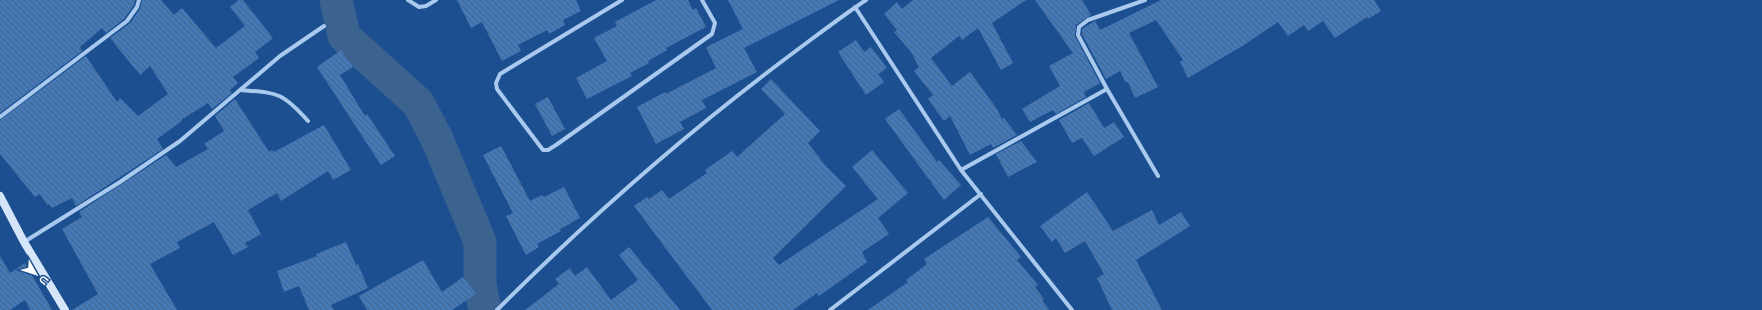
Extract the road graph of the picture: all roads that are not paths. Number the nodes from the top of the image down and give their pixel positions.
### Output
1 (139, 0) edge
2 (408, 0) edge
3 (436, 0) edge
4 (622, 0) edge
5 (702, 0) edge
6 (866, 0) edge
7 (1145, 0) edge
8 (855, 7) junction
9 (324, 26) dead end
10 (1107, 89) junction
11 (240, 90) junction
12 (0, 117) edge
13 (308, 121) dead end
14 (961, 170) junction
15 (1158, 176) dead end
16 (981, 194) junction
17 (0, 196) edge
18 (24, 242) junction
19 (65, 310) edge
20 (497, 310) edge
21 (830, 310) edge
22 (1072, 310) edge

1 - 12 street
2 - 3 street
4 - 5 street
6 - 8 street
7 - 10 street
8 - 14 street
8 - 20 street
9 - 11 street
10 - 14 street
10 - 15 street
11 - 13 street
11 - 18 street
14 - 16 street
16 - 21 street
16 - 22 street
17 - 18 street
18 - 19 street

